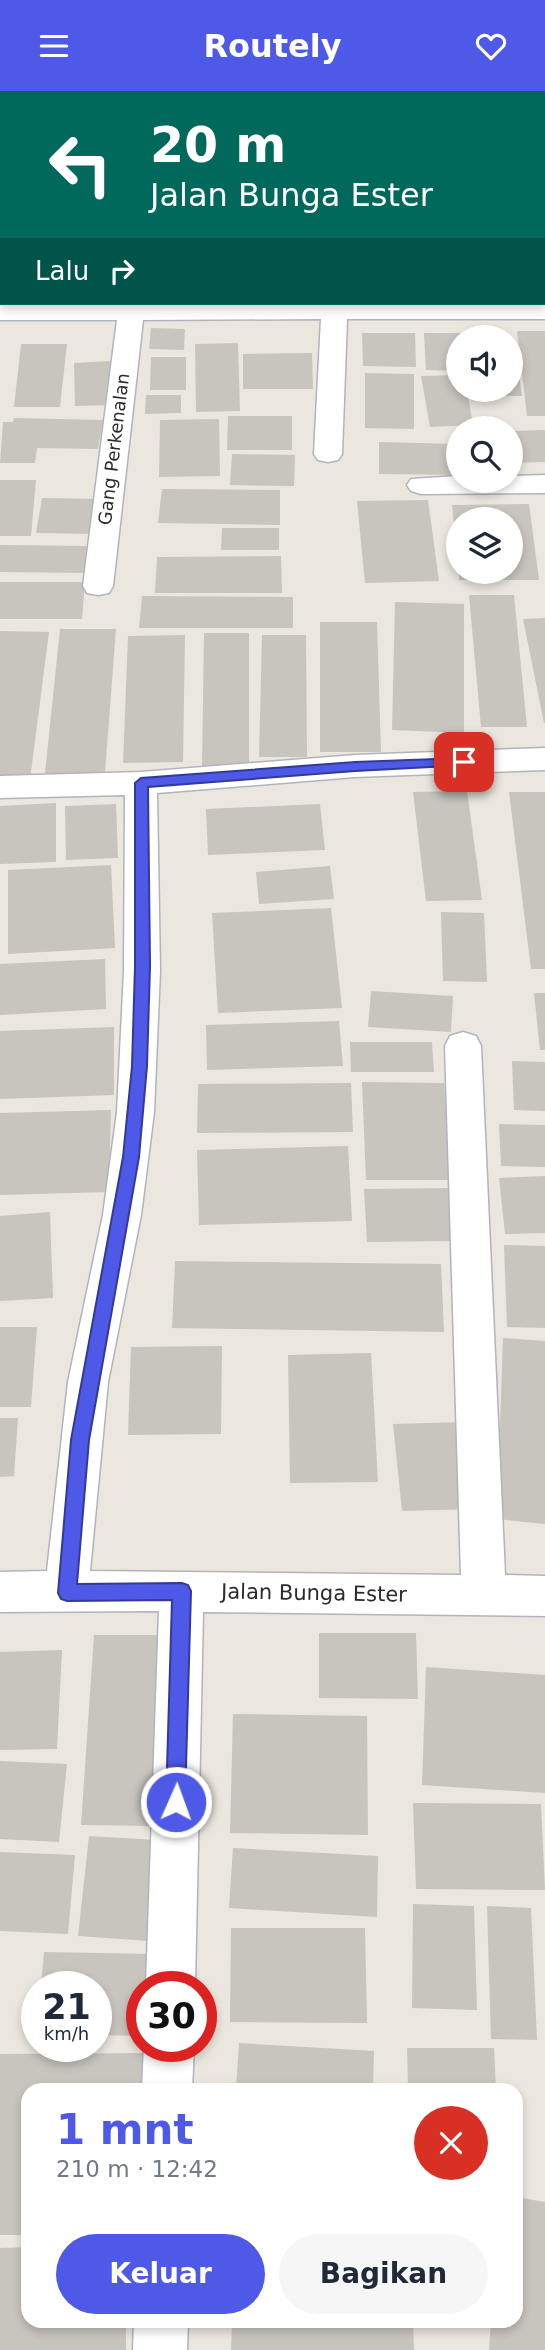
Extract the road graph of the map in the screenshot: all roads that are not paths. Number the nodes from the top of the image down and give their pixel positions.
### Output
1 (545, 311) edge
2 (0, 312) edge
3 (131, 313) junction
4 (334, 313) junction
5 (328, 454) dead end
6 (545, 484) edge
7 (421, 485) dead end
8 (98, 586) dead end
9 (545, 759) edge
10 (141, 783) junction
11 (0, 787) edge
12 (463, 1046) dead end
13 (182, 1591) junction
14 (0, 1592) edge
15 (67, 1593) junction
16 (484, 1596) junction
17 (545, 1597) edge
18 (170, 1971) edge
19 (168, 2062) edge
20 (167, 2083) edge
21 (161, 2328) edge
22 (160, 2350) edge

1 - 4 street
2 - 3 street
3 - 4 street
3 - 8 street, Gang Perkenalan
4 - 5 street
6 - 7 street
9 - 10 street
10 - 11 street
10 - 15 street
12 - 16 street
13 - 15 street, Jalan Bunga Ester
13 - 16 street, Jalan Bunga Ester
13 - 18 street
14 - 15 street, Jalan Bunga Ester
16 - 17 street, Jalan Bunga Ester
19 - 20 street
21 - 22 street

